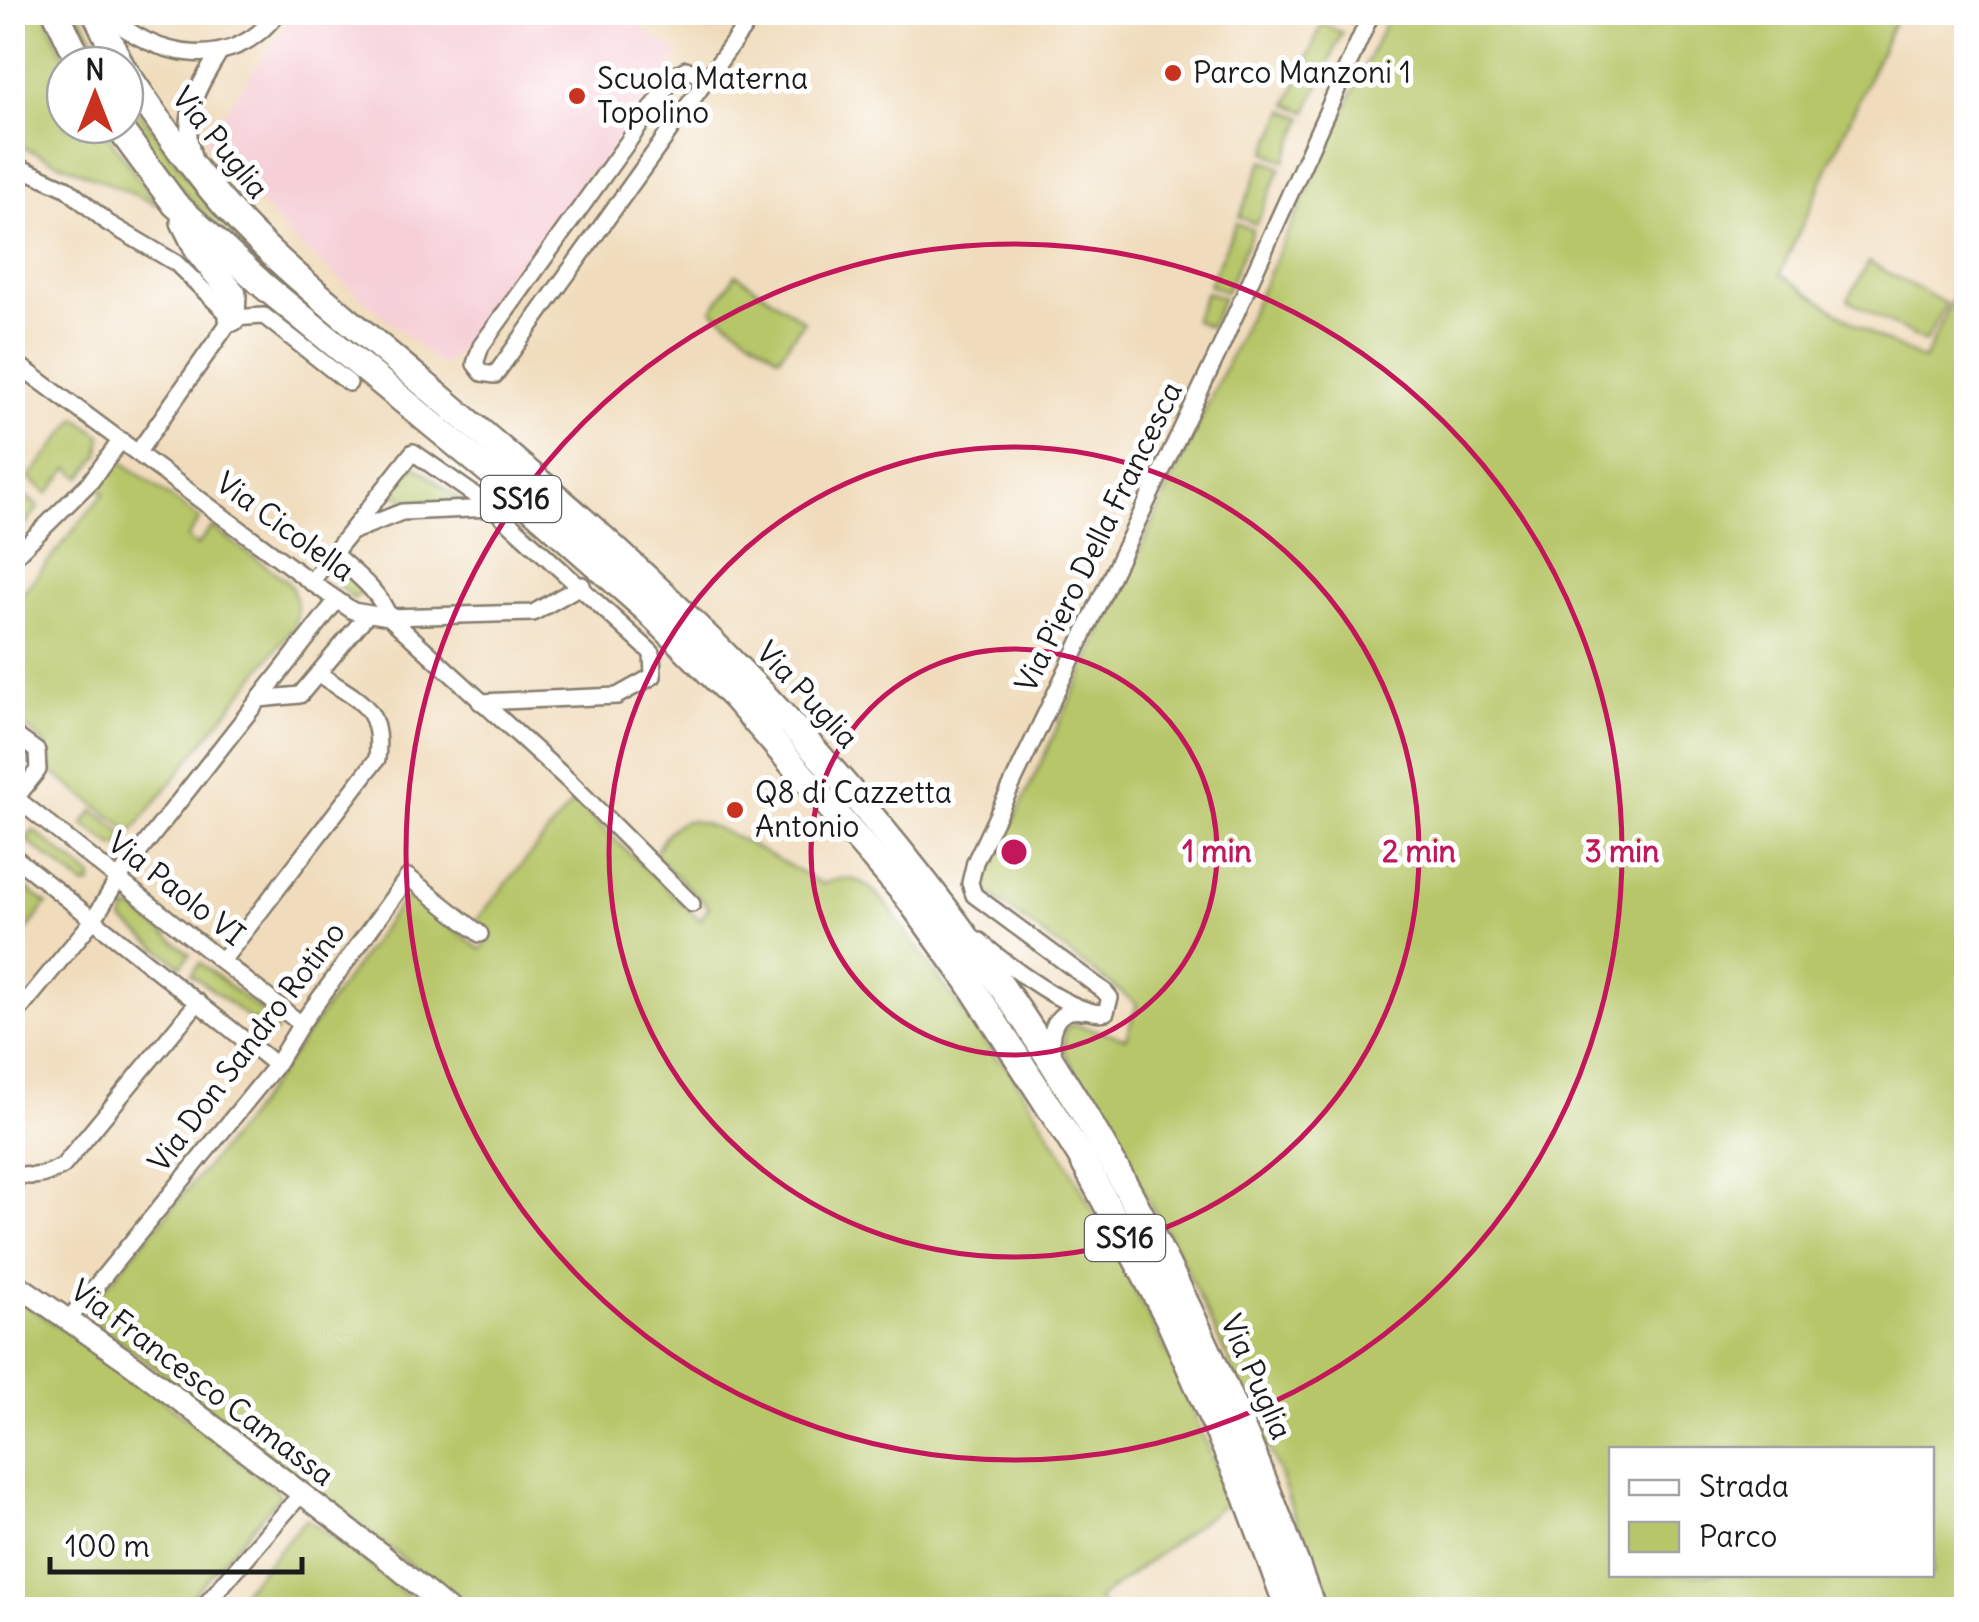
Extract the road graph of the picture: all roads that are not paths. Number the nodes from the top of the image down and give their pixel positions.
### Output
1 (56, 12) edge
2 (95, 12) edge
3 (105, 12) edge
4 (278, 12) edge
5 (755, 12) edge
6 (1372, 12) edge
7 (72, 45) edge
8 (112, 45) edge
9 (218, 54) junction
10 (707, 79) junction
11 (145, 101) edge
12 (131, 145) edge
13 (12, 164) edge
14 (198, 172) junction
15 (598, 184) junction
16 (620, 201) junction
17 (174, 204) junction
18 (232, 318) junction
19 (12, 360) edge
20 (349, 383) dead end
21 (122, 440) junction
22 (138, 452) junction
23 (493, 508) junction
24 (351, 532) junction
25 (333, 553) junction
26 (12, 560) edge
27 (311, 582) junction
28 (582, 585) junction
29 (373, 591) junction
30 (338, 600) junction
31 (360, 613) junction
32 (389, 616) junction
33 (319, 674) junction
34 (259, 699) junction
35 (480, 702) junction
36 (12, 733) edge
37 (14, 797) edge
38 (12, 855) edge
39 (118, 878) junction
40 (692, 904) dead end
41 (945, 906) junction
42 (94, 919) junction
43 (480, 934) dead end
44 (222, 961) junction
45 (198, 1002) junction
46 (1082, 1010) junction
47 (12, 1018) edge
48 (301, 1024) junction
49 (276, 1064) junction
50 (1079, 1104) junction
51 (12, 1172) edge
52 (12, 1281) edge
53 (69, 1319) junction
54 (301, 1494) junction
55 (201, 1610) edge
56 (448, 1610) edge
57 (1289, 1610) edge
58 (1312, 1610) edge

1 - 7 highway
2 - 8 highway, Via Puglia / SS16
3 - 9 street
4 - 9 street
5 - 10 street
6 - 46 street, Via Piero Della Francesca
9 - 14 street
10 - 15 street
10 - 16 street
11 - 14 highway, Via Puglia / SS16
12 - 17 highway, Via Puglia / SS16
13 - 18 street
14 - 41 highway, Via Puglia / SS16
15 - 16 street
15 - 16 street
17 - 18 highway
17 - 57 highway, Via Puglia / SS16
18 - 20 street
18 - 22 street
19 - 21 street, Via Cicolella
21 - 22 street, Via Cicolella
21 - 26 street
22 - 27 street, Via Cicolella
23 - 24 street
23 - 24 street
23 - 28 street
24 - 25 street
25 - 27 street
25 - 29 street
27 - 30 street, Via Cicolella
28 - 32 street, Via Cicolella
28 - 35 street
29 - 31 street
29 - 32 street
30 - 31 street, Via Cicolella
30 - 34 street
31 - 32 street, Via Cicolella
31 - 33 street
32 - 35 street
33 - 34 street
33 - 44 street
34 - 39 street
35 - 40 street
36 - 37 street, Via Paolo VI
37 - 39 street, Via Paolo VI
38 - 42 street
39 - 42 street
39 - 44 street, Via Paolo VI
41 - 46 street
41 - 50 highway, Via Puglia / SS16
42 - 45 street
42 - 47 street
43 - 48 street, Via Don Sandro Rotino
44 - 48 street, Via Paolo VI
45 - 49 street
45 - 51 street
46 - 50 street, Via Piero Della Francesca
48 - 49 street, Via Don Sandro Rotino
49 - 53 street, Via Don Sandro Rotino
50 - 58 highway, Via Puglia / SS16
52 - 53 street, Via Francesco Camassa
53 - 54 street, Via Francesco Camassa
54 - 55 street
54 - 56 street, Via Francesco Camassa

